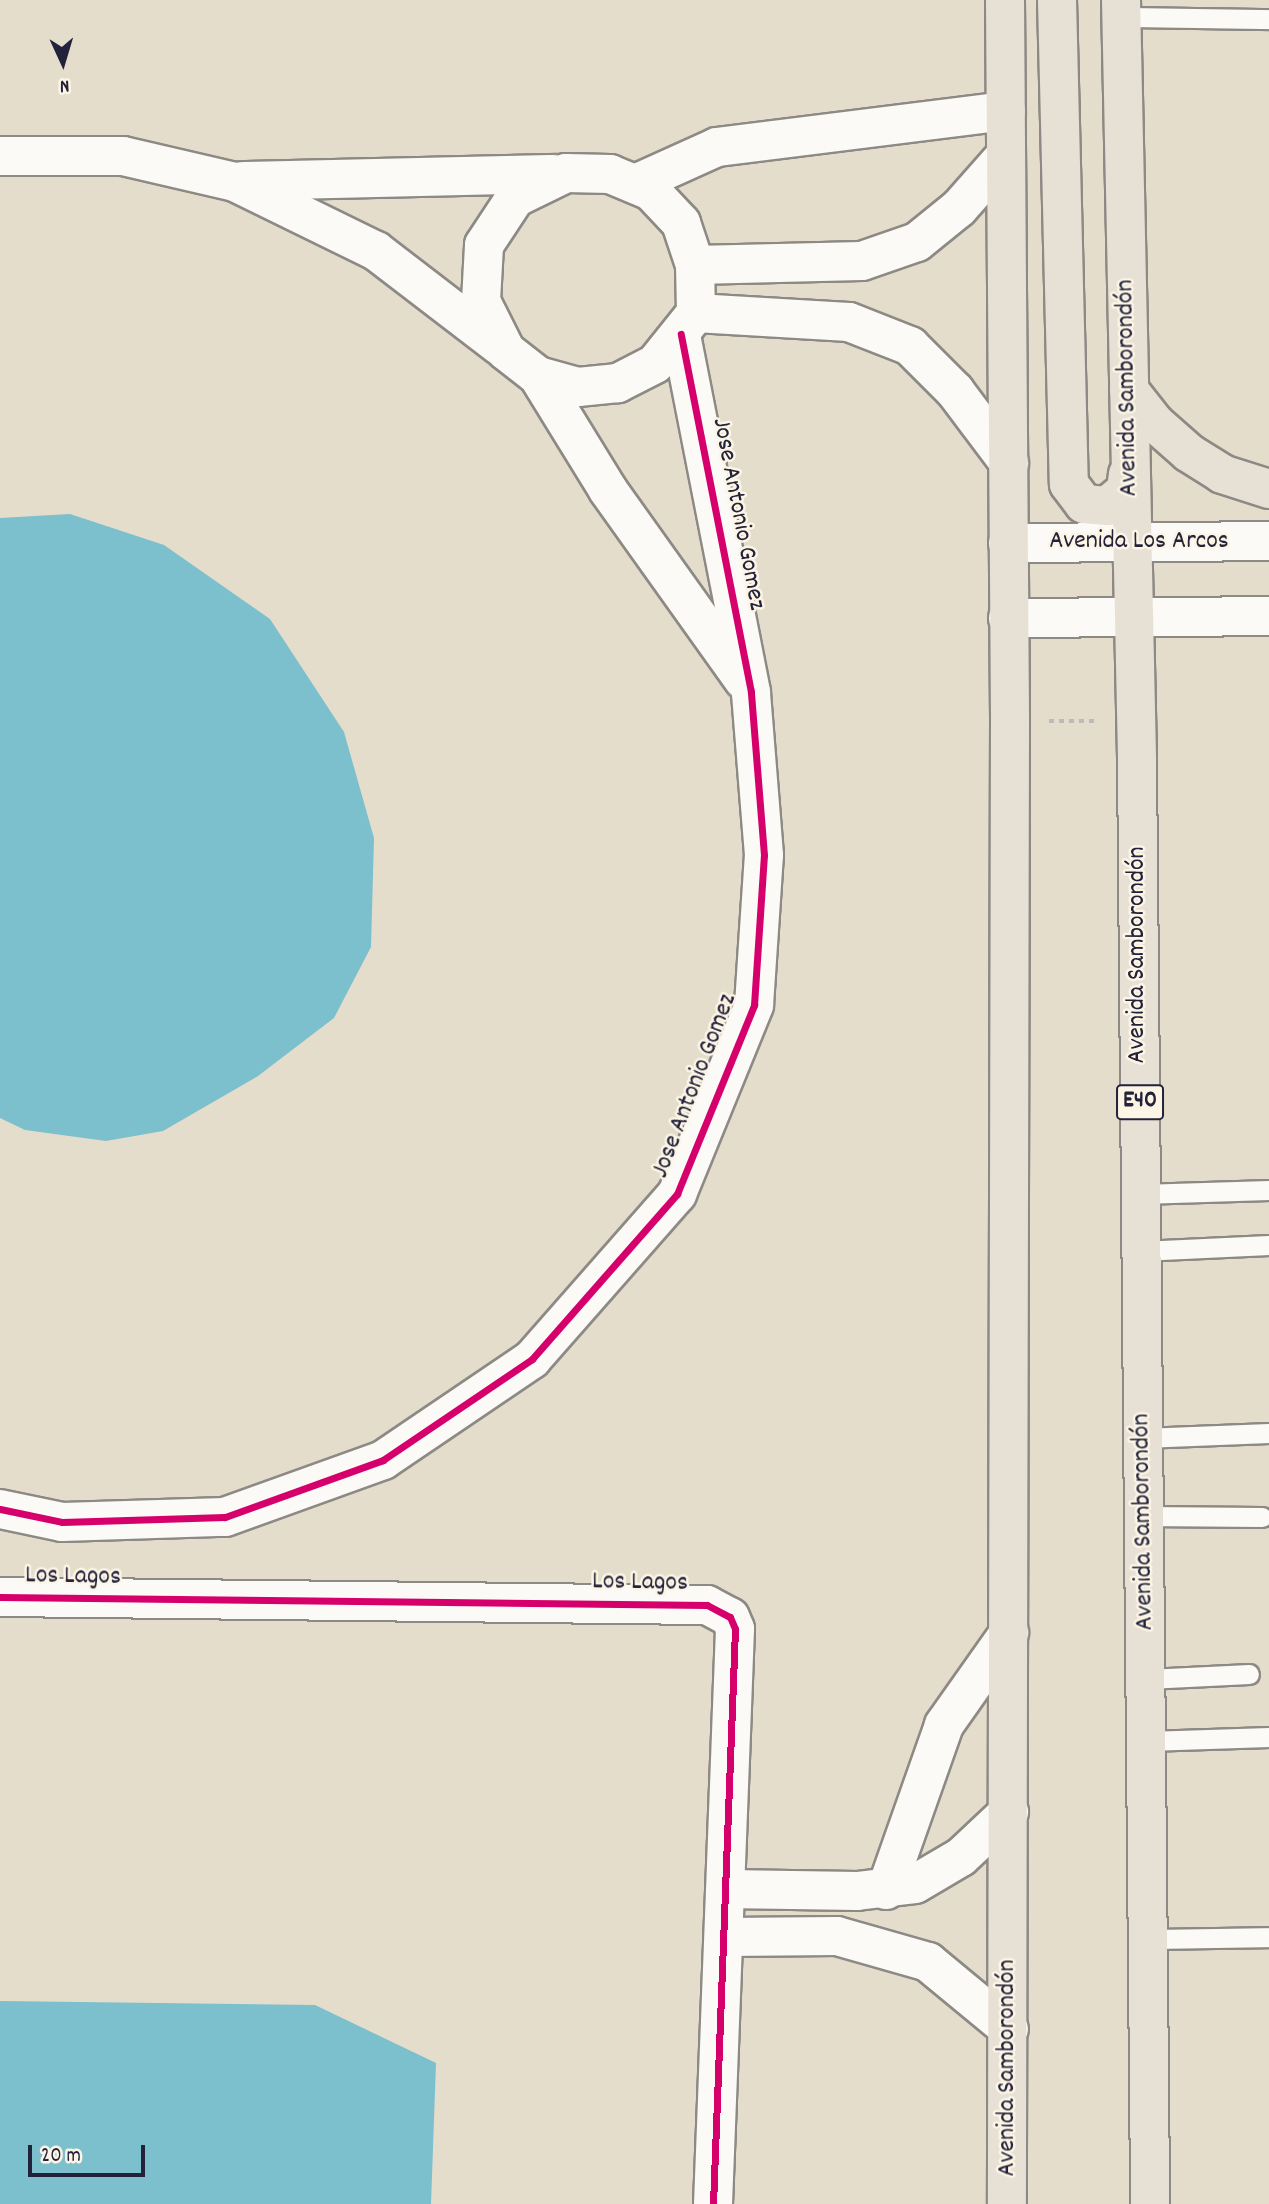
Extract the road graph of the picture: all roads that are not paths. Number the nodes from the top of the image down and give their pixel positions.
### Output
1 (1058, 0) edge
2 (1005, 1) edge
3 (1121, 8) edge
4 (1269, 19) edge
5 (1006, 111) junction
6 (0, 156) edge
7 (1005, 156) junction
8 (566, 173) junction
9 (235, 182) junction
10 (635, 184) junction
11 (695, 265) junction
12 (689, 324) junction
13 (506, 351) junction
14 (538, 376) junction
15 (1129, 390) junction
16 (1009, 463) junction
17 (1128, 474) junction
18 (1269, 489) edge
19 (1269, 541) edge
20 (1131, 542) junction
21 (1008, 543) junction
22 (1269, 616) edge
23 (1133, 617) junction
24 (1008, 618) junction
25 (751, 692) junction
26 (1269, 1190) edge
27 (1140, 1194) junction
28 (1269, 1245) edge
29 (1140, 1251) junction
30 (1269, 1433) edge
31 (1142, 1438) junction
32 (0, 1508) edge
33 (1143, 1516) junction
34 (1262, 1517) dead end
35 (0, 1597) edge
36 (1009, 1633) junction
37 (1248, 1674) dead end
38 (1147, 1679) junction
39 (1269, 1737) edge
40 (1147, 1741) junction
41 (1009, 1812) junction
42 (726, 1889) junction
43 (886, 1890) junction
44 (725, 1937) junction
45 (1269, 1937) edge
46 (1147, 1939) junction
47 (1009, 2029) junction
48 (713, 2204) edge
49 (1007, 2204) edge
50 (1150, 2204) edge

1 - 17 highway
2 - 5 highway, Avenida Samborondón
3 - 4 lane
3 - 15 highway, Avenida Samborondón / E40
5 - 7 highway, Avenida Samborondón
5 - 10 street
6 - 9 street
7 - 11 street
7 - 16 highway, Avenida Samborondón
8 - 9 street
8 - 10 street
8 - 13 street
9 - 13 street
10 - 11 street
11 - 12 street
12 - 14 street
12 - 16 street
12 - 25 street, Jose Antonio Gomez
13 - 14 street
14 - 25 street, Jose Antonio Gomez
15 - 17 highway, Avenida Samborondón / E40
15 - 18 highway
16 - 21 highway, Avenida Samborondón
17 - 20 highway, Avenida Samborondón / E40
19 - 20 street, Avenida Los Arcos
20 - 21 street, Avenida Los Arcos
20 - 23 highway, Avenida Samborondón / E40
21 - 24 highway, Avenida Samborondón
22 - 23 street
23 - 24 street
23 - 27 highway, Avenida Samborondón / E40
24 - 36 highway, Avenida Samborondón
25 - 32 street, Jose Antonio Gomez
26 - 27 lane
27 - 29 highway, Avenida Samborondón / E40
28 - 29 lane
29 - 31 highway, Avenida Samborondón / E40
30 - 31 lane
31 - 33 highway, Avenida Samborondón / E40
33 - 34 lane
33 - 38 highway, Avenida Samborondón / E40
35 - 42 street, Los Lagos
36 - 41 highway, Avenida Samborondón
36 - 43 street
37 - 38 lane
38 - 40 highway, Avenida Samborondón / E40
39 - 40 lane
40 - 46 highway, Avenida Samborondón / E40
41 - 43 street
41 - 47 highway, Avenida Samborondón
42 - 43 street
42 - 44 street, Los Lagos
44 - 47 street
44 - 48 street, Los Lagos
45 - 46 lane
46 - 50 highway, Avenida Samborondón / E40
47 - 49 highway, Avenida Samborondón

